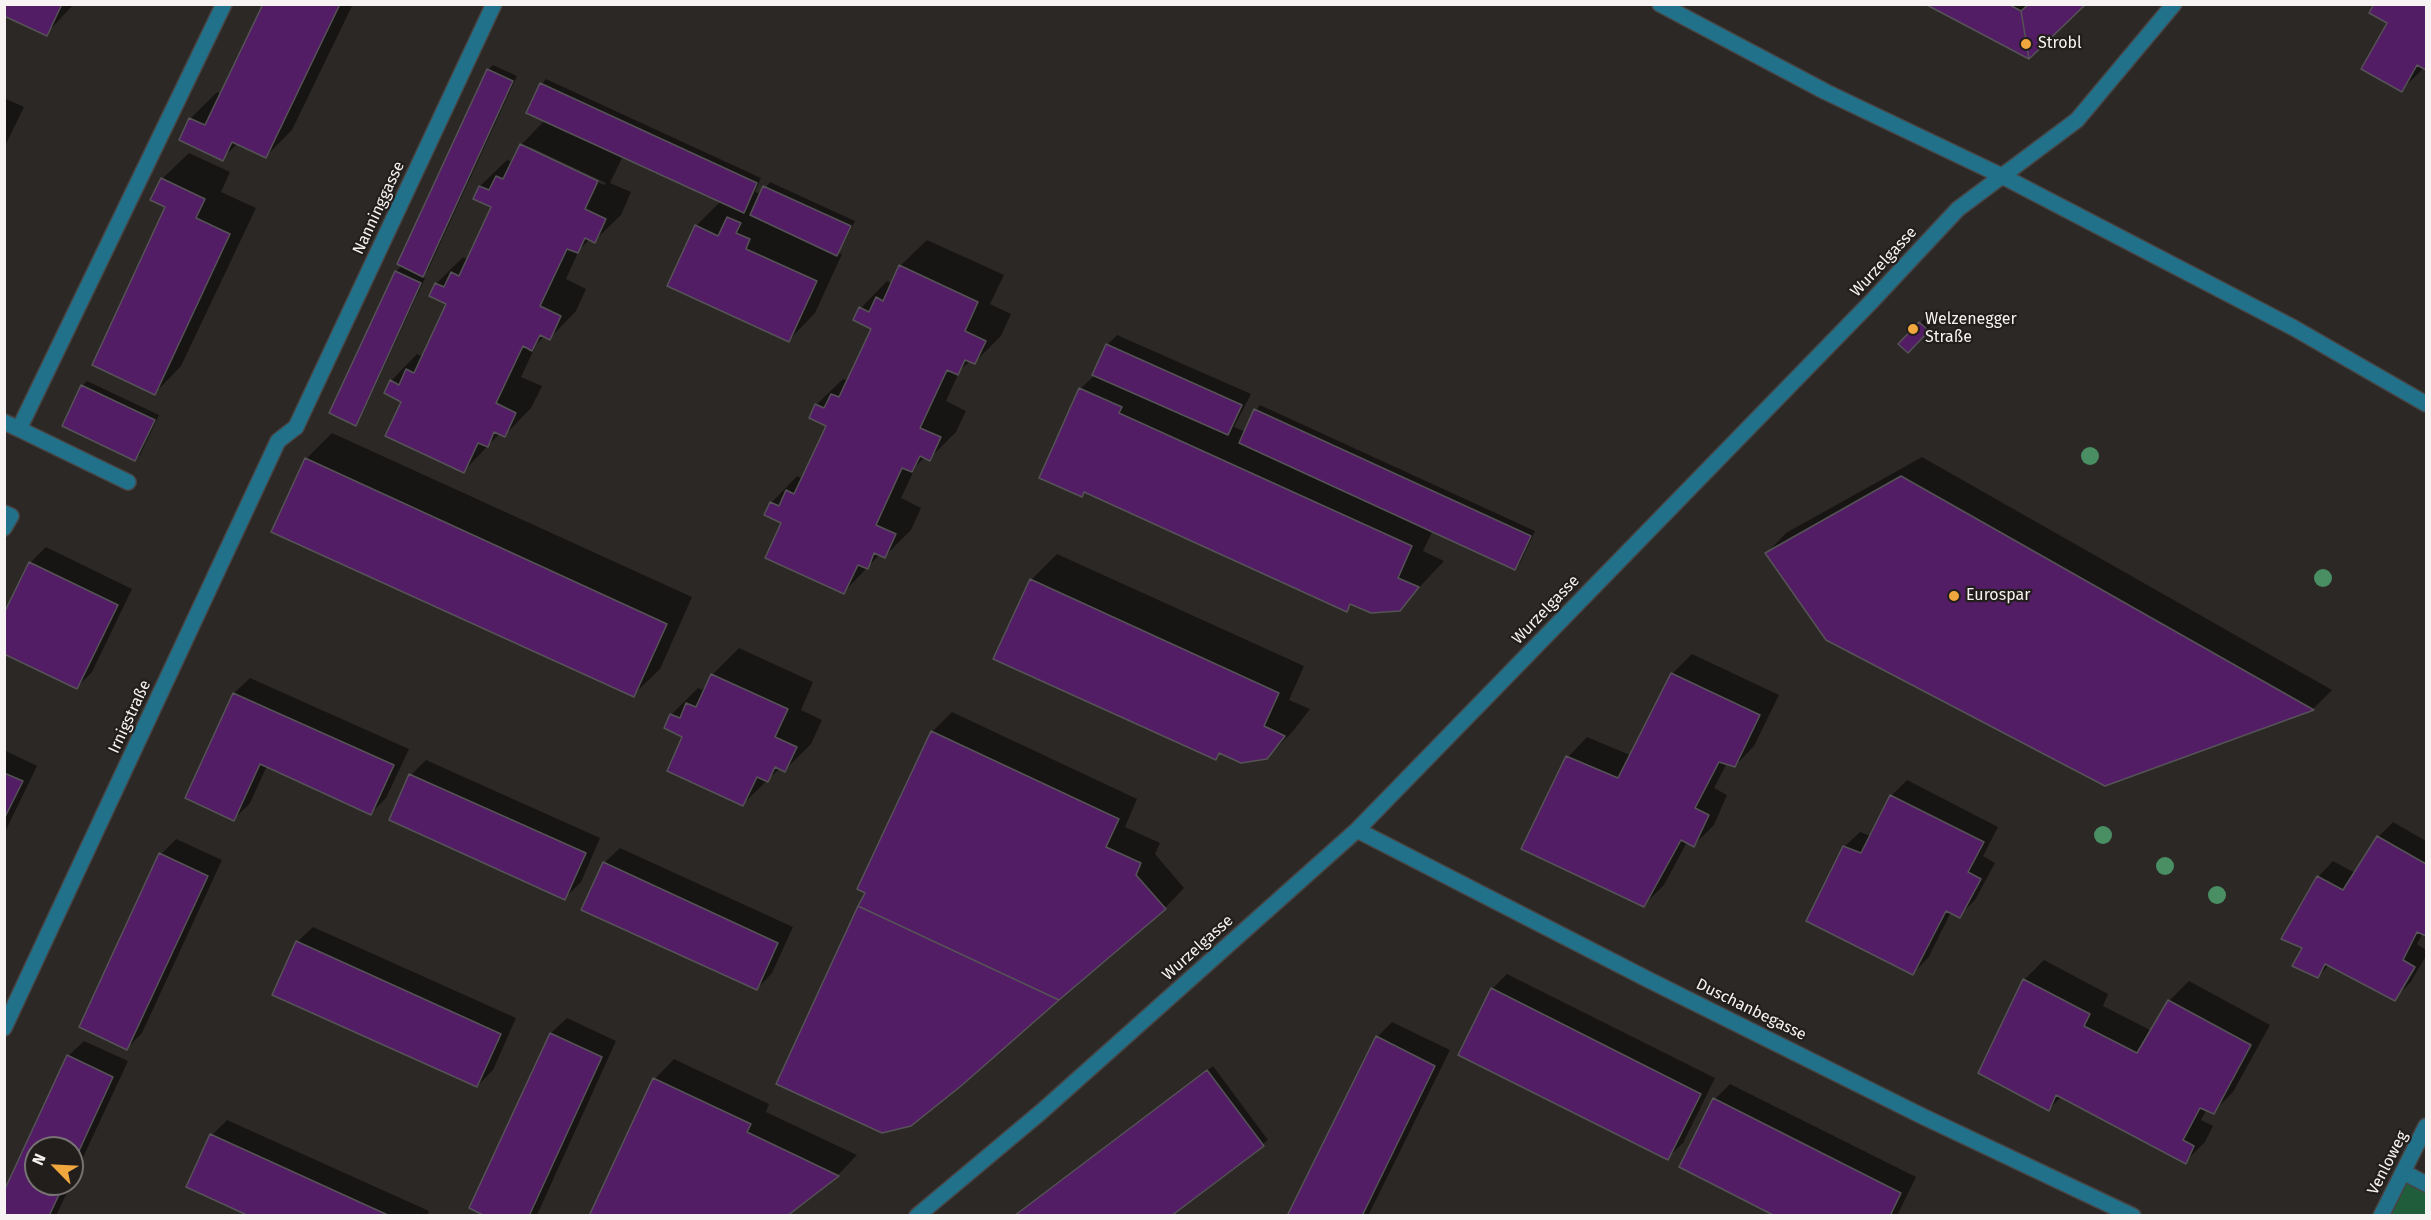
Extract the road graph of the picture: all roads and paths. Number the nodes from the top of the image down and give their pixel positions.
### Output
1 (224, 4) edge
2 (494, 4) edge
3 (1660, 4) edge
4 (2174, 4) edge
5 (2002, 176) junction
6 (2427, 404) edge
7 (4, 422) edge
8 (296, 427) joint
9 (19, 429) junction
10 (128, 482) dead end
11 (4, 513) edge
12 (4, 528) edge
13 (1357, 830) junction
14 (4, 1028) edge
15 (2427, 1126) edge
16 (2403, 1172) junction
17 (2427, 1184) edge
18 (917, 1215) edge
19 (2133, 1215) edge
20 (2381, 1215) edge

1 - 9 street
2 - 8 street, Nanninggasse
3 - 5 street
4 - 5 street, Wurzelgasse
5 - 6 street
5 - 13 street, Wurzelgasse
7 - 9 street
8 - 14 street, Irnigstraße
9 - 10 street
11 - 12 street
13 - 18 street, Wurzelgasse
13 - 19 street, Duschanbegasse
15 - 16 street, Venloweg
16 - 17 street
16 - 20 street, Venloweg

